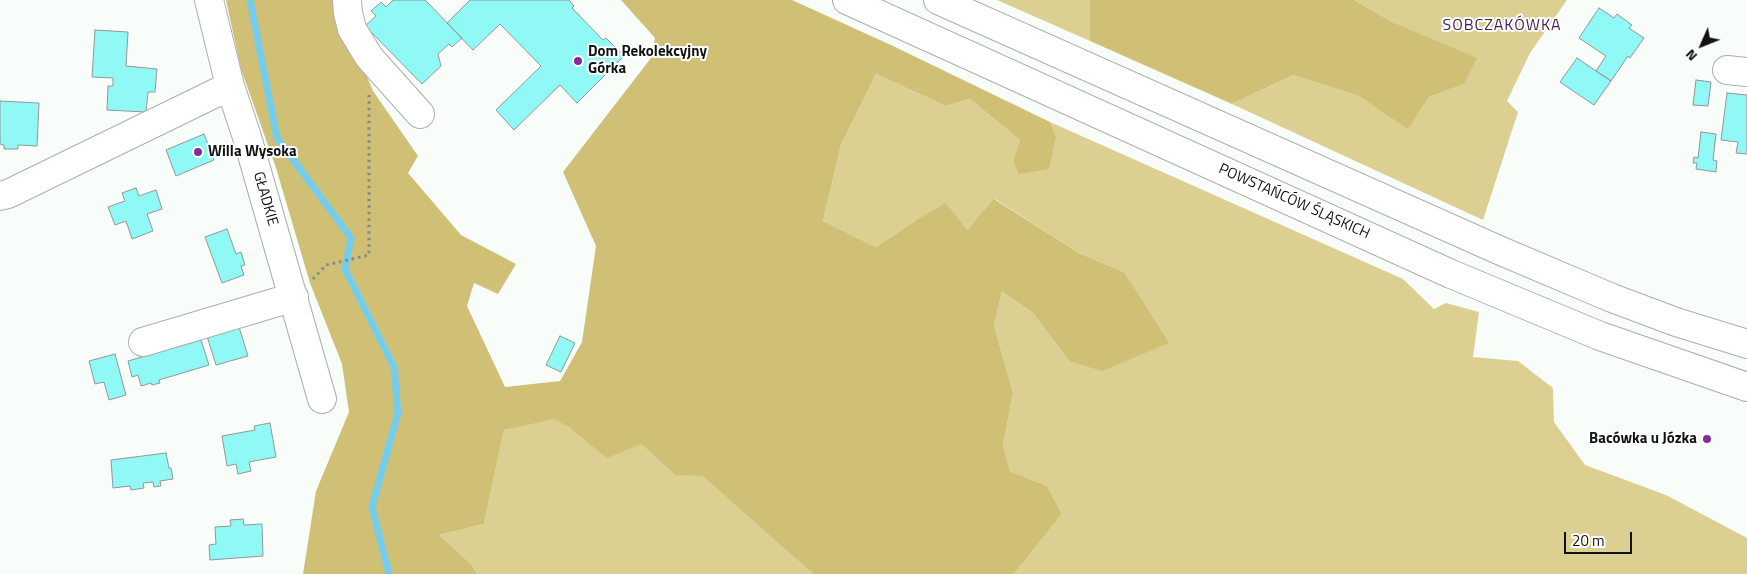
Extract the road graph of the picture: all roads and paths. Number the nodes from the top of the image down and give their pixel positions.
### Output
1 (209, 0) edge
2 (347, 0) edge
3 (847, 0) edge
4 (938, 0) edge
5 (369, 57) junction
6 (230, 86) junction
7 (420, 114) dead end
8 (0, 196) edge
9 (326, 265) dead end
10 (294, 297) junction
11 (142, 342) dead end
12 (1747, 344) edge
13 (1747, 387) edge
14 (322, 399) dead end

1 - 6 street, GŁADKIE
2 - 5 street
3 - 13 street, POWSTAŃCÓW ŚLĄSKICH
4 - 12 street
5 - 7 street
5 - 9 path
6 - 8 street
6 - 10 street, GŁADKIE
10 - 11 street
10 - 14 street, GŁADKIE

